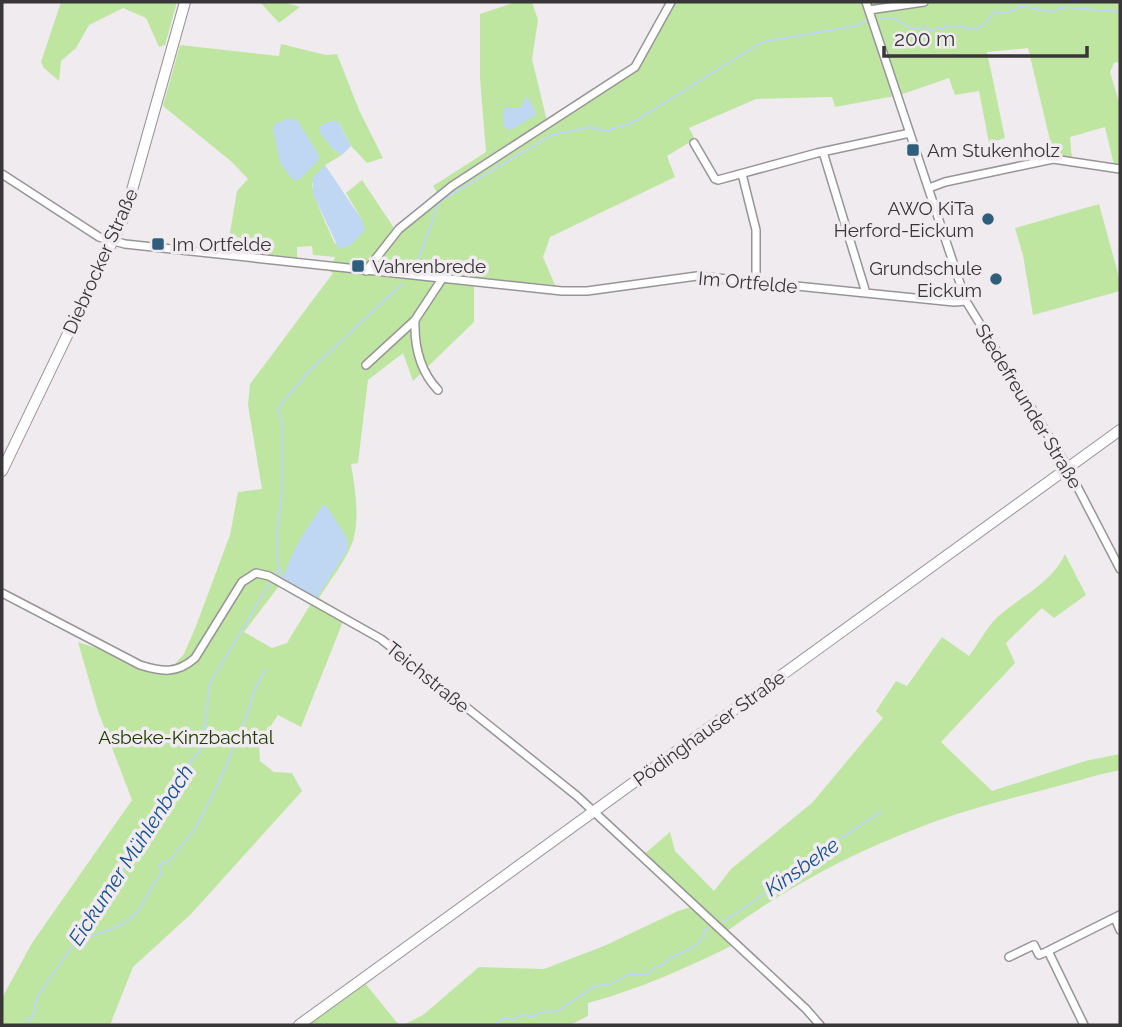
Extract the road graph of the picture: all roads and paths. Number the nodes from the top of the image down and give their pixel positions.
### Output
1 (185, 2) edge
2 (671, 2) edge
3 (924, 2) edge
4 (867, 6) edge
5 (910, 133) junction
6 (694, 143) dead end
7 (823, 152) junction
8 (1120, 169) edge
9 (2, 174) edge
10 (741, 174) junction
11 (929, 188) junction
12 (113, 241) junction
13 (366, 271) junction
14 (442, 279) junction
15 (756, 282) junction
16 (866, 293) junction
17 (966, 301) junction
18 (415, 320) junction
19 (366, 365) dead end
20 (438, 390) dead end
21 (1120, 430) edge
22 (1067, 468) junction
23 (2, 471) edge
24 (1120, 569) edge
25 (2, 593) edge
26 (594, 811) junction
27 (1117, 916) edge
28 (1120, 930) edge
29 (1048, 951) junction
30 (1009, 957) dead end
31 (299, 1025) edge
32 (820, 1025) edge
33 (1084, 1025) edge

1 - 12 street, Diebrocker Straße
2 - 13 street
3 - 4 street
4 - 5 street, Stedefreunder Straße
5 - 7 street
5 - 11 street, Stedefreunder Straße
6 - 10 street
7 - 10 street
7 - 16 street
8 - 11 street
9 - 12 street, Im Ortfelde
10 - 15 street
11 - 17 street, Stedefreunder Straße
12 - 13 street, Im Ortfelde
12 - 23 street, Diebrocker Straße
13 - 14 street, Im Ortfelde
14 - 15 street, Im Ortfelde
14 - 18 street
15 - 16 street, Im Ortfelde
16 - 17 street, Im Ortfelde
17 - 22 street, Stedefreunder Straße
18 - 19 street
18 - 20 street
21 - 22 street, Pödinghauser Straße
22 - 24 street, Stedefreunder Straße
22 - 26 street, Pödinghauser Straße
25 - 26 street, Teichstraße
26 - 31 street, Pödinghauser Straße
26 - 32 street, Teichstraße
27 - 28 street
27 - 29 street
29 - 30 street
29 - 33 street

